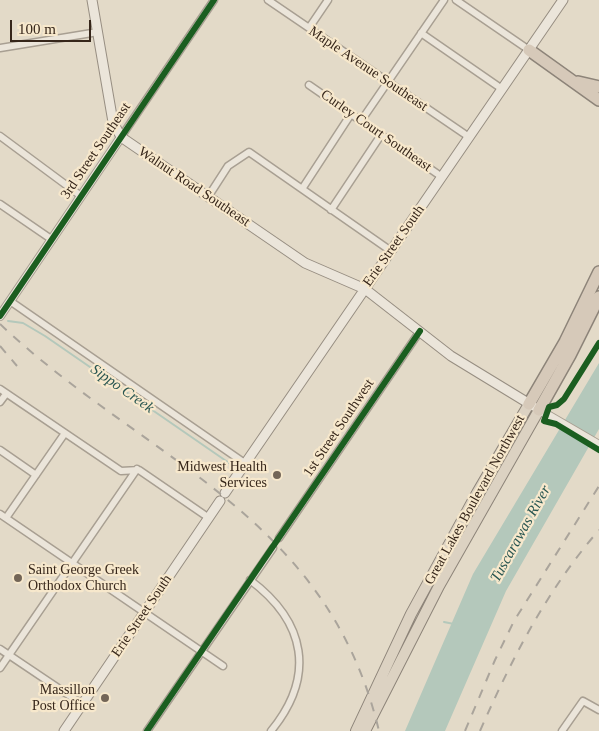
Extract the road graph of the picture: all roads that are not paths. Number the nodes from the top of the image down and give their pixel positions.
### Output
1 (92, 0) edge
2 (214, 0) edge
3 (328, 0) edge
4 (444, 0) edge
5 (456, 0) edge
6 (563, 0) edge
7 (270, 1) edge
8 (309, 28) junction
9 (98, 32) junction
10 (421, 33) junction
11 (0, 48) edge
12 (529, 50) junction
13 (388, 82) junction
14 (309, 85) dead end
15 (599, 87) edge
16 (502, 89) junction
17 (599, 100) edge
18 (351, 114) junction
19 (361, 121) junction
20 (381, 135) junction
21 (0, 136) edge
22 (121, 137) junction
23 (469, 137) junction
24 (442, 176) junction
25 (302, 189) junction
26 (81, 196) junction
27 (208, 197) junction
28 (0, 204) edge
29 (331, 210) junction
30 (51, 239) junction
31 (391, 251) junction
32 (599, 272) edge
33 (365, 289) junction
34 (599, 297) edge
35 (10, 301) junction
36 (0, 316) edge
37 (420, 331) junction
38 (3, 391) edge
39 (0, 402) edge
40 (534, 407) junction
41 (65, 433) junction
42 (599, 445) edge
43 (0, 450) edge
44 (246, 464) junction
45 (136, 469) junction
46 (36, 475) junction
47 (226, 493) dead end
48 (220, 501) dead end
49 (3, 516) edge
50 (209, 518) junction
51 (279, 538) dead end
52 (273, 548) dead end
53 (72, 563) junction
54 (250, 580) junction
55 (145, 612) junction
56 (0, 649) edge
57 (202, 651) junction
58 (9, 655) junction
59 (223, 666) dead end
60 (0, 668) edge
61 (82, 704) junction
62 (599, 710) edge
63 (64, 731) edge
64 (147, 731) edge
65 (271, 731) edge
66 (356, 731) edge
67 (365, 731) edge
68 (562, 731) edge

1 - 9 main road
2 - 22 street, 3rd Street Southeast
3 - 8 street
4 - 10 street
5 - 12 street
6 - 12 main road, Erie Street South
7 - 8 street, Maple Avenue Southeast
8 - 13 street, Maple Avenue Southeast
9 - 11 street
9 - 22 main road
10 - 13 street
10 - 16 street
12 - 15 highway
12 - 16 main road, Erie Street South
12 - 17 highway
13 - 19 street
13 - 23 street, Maple Avenue Southeast
14 - 18 street, Curley Court Southeast
16 - 23 main road, Erie Street South
18 - 19 street, Curley Court Southeast
18 - 25 street
19 - 20 street, Curley Court Southeast
20 - 24 street, Curley Court Southeast
20 - 29 street
21 - 26 street
22 - 26 street, 3rd Street Southeast
22 - 27 main road, Walnut Road Southeast
23 - 24 main road, Erie Street South
24 - 31 main road, Erie Street South
25 - 27 street
25 - 29 street
26 - 30 street, 3rd Street Southeast
27 - 33 main road, Walnut Road Southeast
28 - 30 street
29 - 31 street
30 - 35 street, 3rd Street Southeast
31 - 33 main road, Erie Street South
32 - 40 highway, Great Lakes Boulevard Northwest
33 - 37 main road, Walnut Road Southeast
33 - 44 main road, Erie Street South
34 - 40 highway, Great Lakes Boulevard Northwest
35 - 36 street, 3rd Street Southeast
35 - 44 street
37 - 40 main road, Walnut Road Southeast
37 - 51 street, 1st Street Southwest
38 - 39 street
38 - 41 street
40 - 42 street
40 - 66 highway, Great Lakes Boulevard Northwest
40 - 67 highway, Great Lakes Boulevard Northwest
41 - 45 street
41 - 46 street
43 - 46 street
44 - 47 main road, Erie Street South
45 - 50 street
45 - 53 street
46 - 49 street
48 - 50 main road, Erie Street South
49 - 53 street
50 - 55 main road, Erie Street South
52 - 54 street
53 - 55 street
53 - 58 street
54 - 57 street
54 - 65 street
55 - 57 street
55 - 61 main road, Erie Street South
56 - 58 street
57 - 59 street
57 - 64 street
58 - 60 street
58 - 61 street
61 - 63 main road, Erie Street South
62 - 68 street

